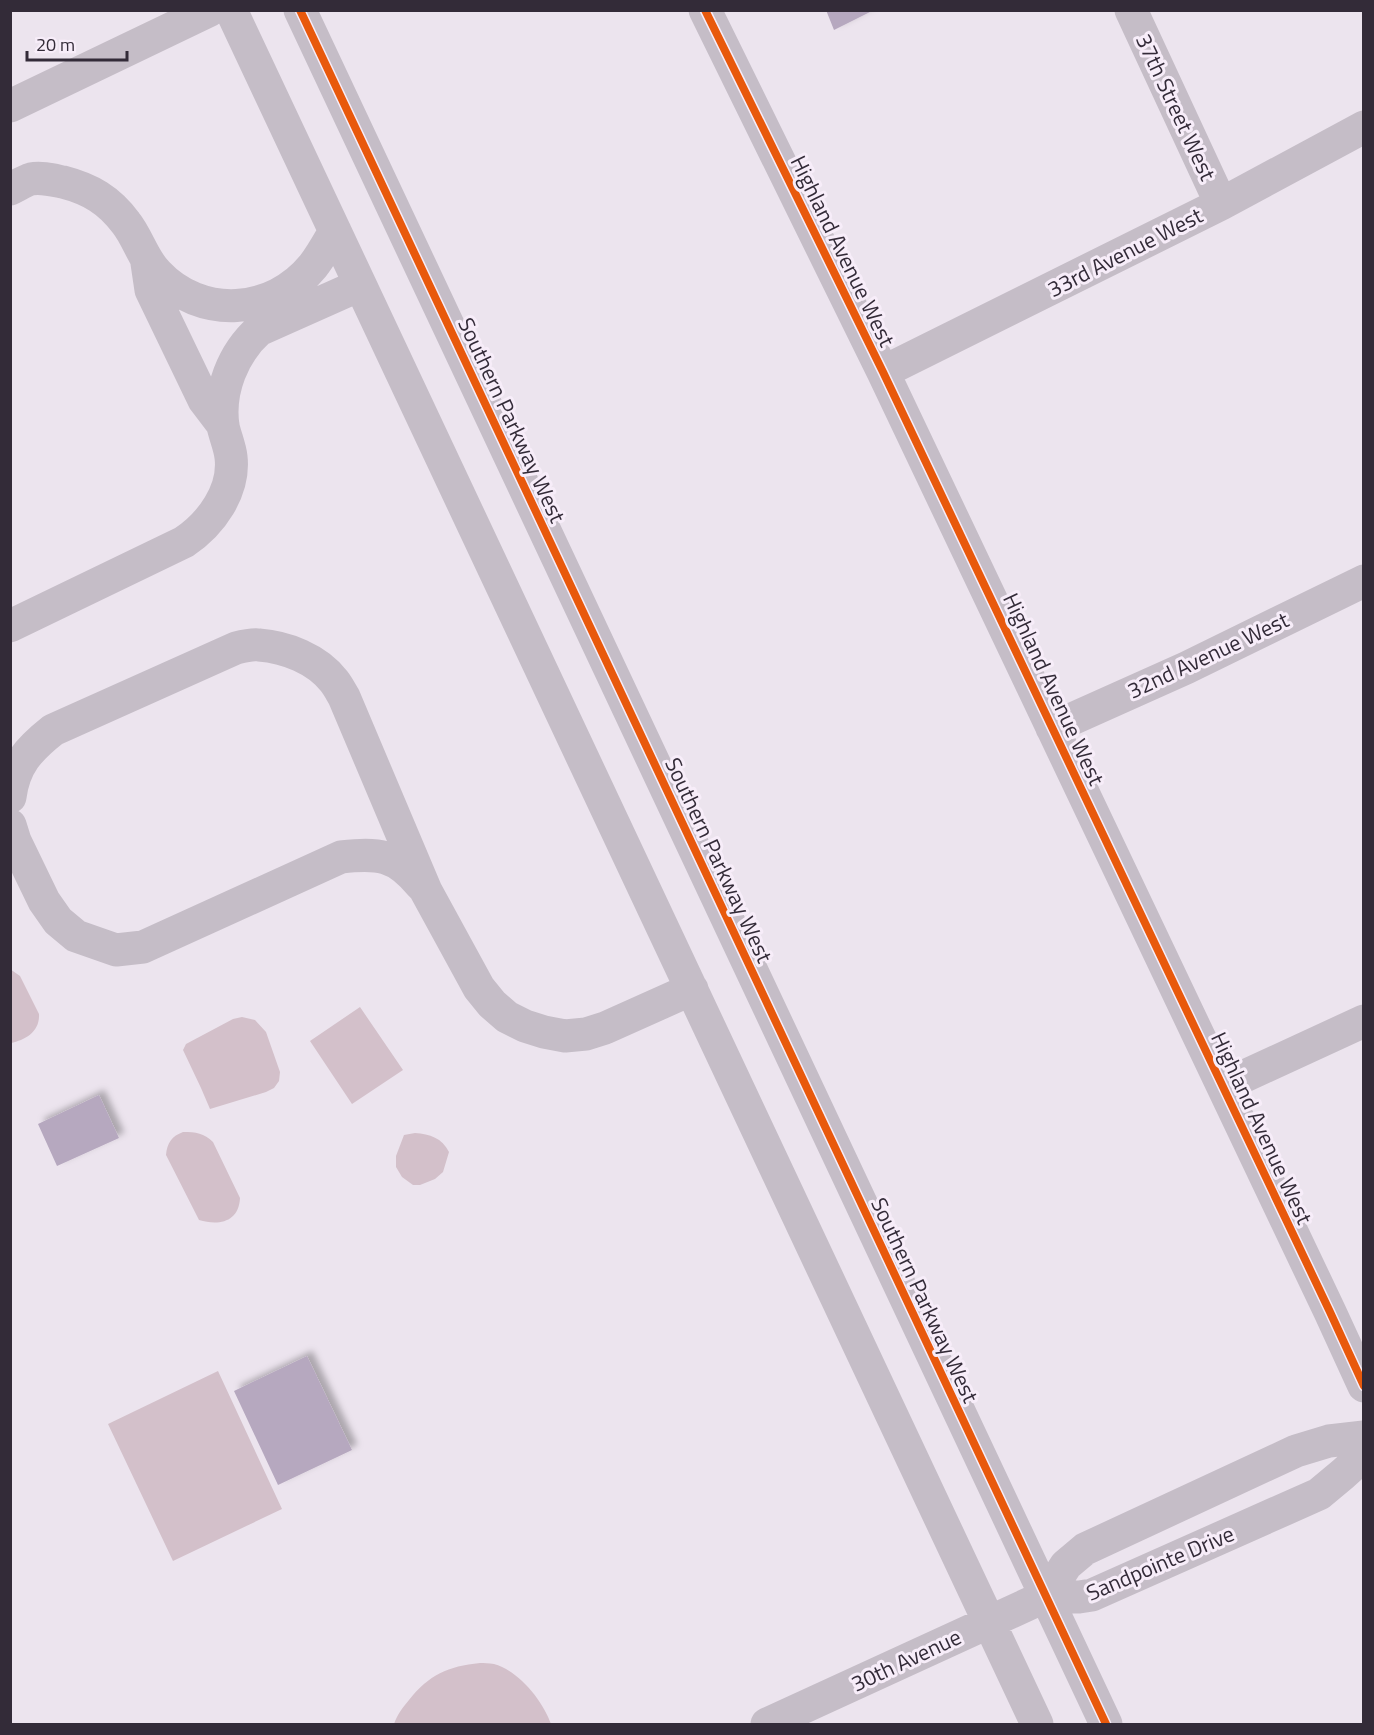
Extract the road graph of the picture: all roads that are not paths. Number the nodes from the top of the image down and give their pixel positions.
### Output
1 (210, 10) edge
2 (231, 10) edge
3 (300, 10) edge
4 (705, 10) edge
5 (1131, 10) edge
6 (10, 106) edge
7 (1364, 127) edge
8 (10, 189) edge
9 (1221, 204) junction
10 (334, 231) junction
11 (147, 261) junction
12 (360, 285) junction
13 (883, 372) junction
14 (223, 425) junction
15 (1364, 581) edge
16 (10, 626) edge
17 (1052, 728) junction
18 (10, 797) edge
19 (10, 825) edge
20 (426, 891) junction
21 (692, 989) junction
22 (1364, 1021) edge
23 (1223, 1086) junction
24 (1364, 1386) edge
25 (1364, 1437) edge
26 (1364, 1455) edge
27 (1046, 1596) junction
28 (990, 1622) junction
29 (767, 1725) edge
30 (1037, 1725) edge
31 (1106, 1725) edge

1 - 6 street
2 - 10 street
3 - 27 street, Southern Parkway West
4 - 13 street, Highland Avenue West
5 - 9 street, 37th Street West
7 - 9 street, 33rd Avenue West
8 - 11 street
9 - 13 street, 33rd Avenue West
10 - 11 street
10 - 12 street
11 - 14 street
12 - 14 street
12 - 21 street
13 - 17 street, Highland Avenue West
14 - 16 street
15 - 17 street, 32nd Avenue West
17 - 23 street, Highland Avenue West
18 - 20 street
19 - 20 street
20 - 21 street
21 - 28 street
22 - 23 street
23 - 24 street, Highland Avenue West
25 - 27 street, Sandpointe Drive
26 - 27 street, Sandpointe Drive
27 - 28 street, 30th Avenue
27 - 31 street, Southern Parkway West
28 - 29 street, 30th Avenue
28 - 30 street

